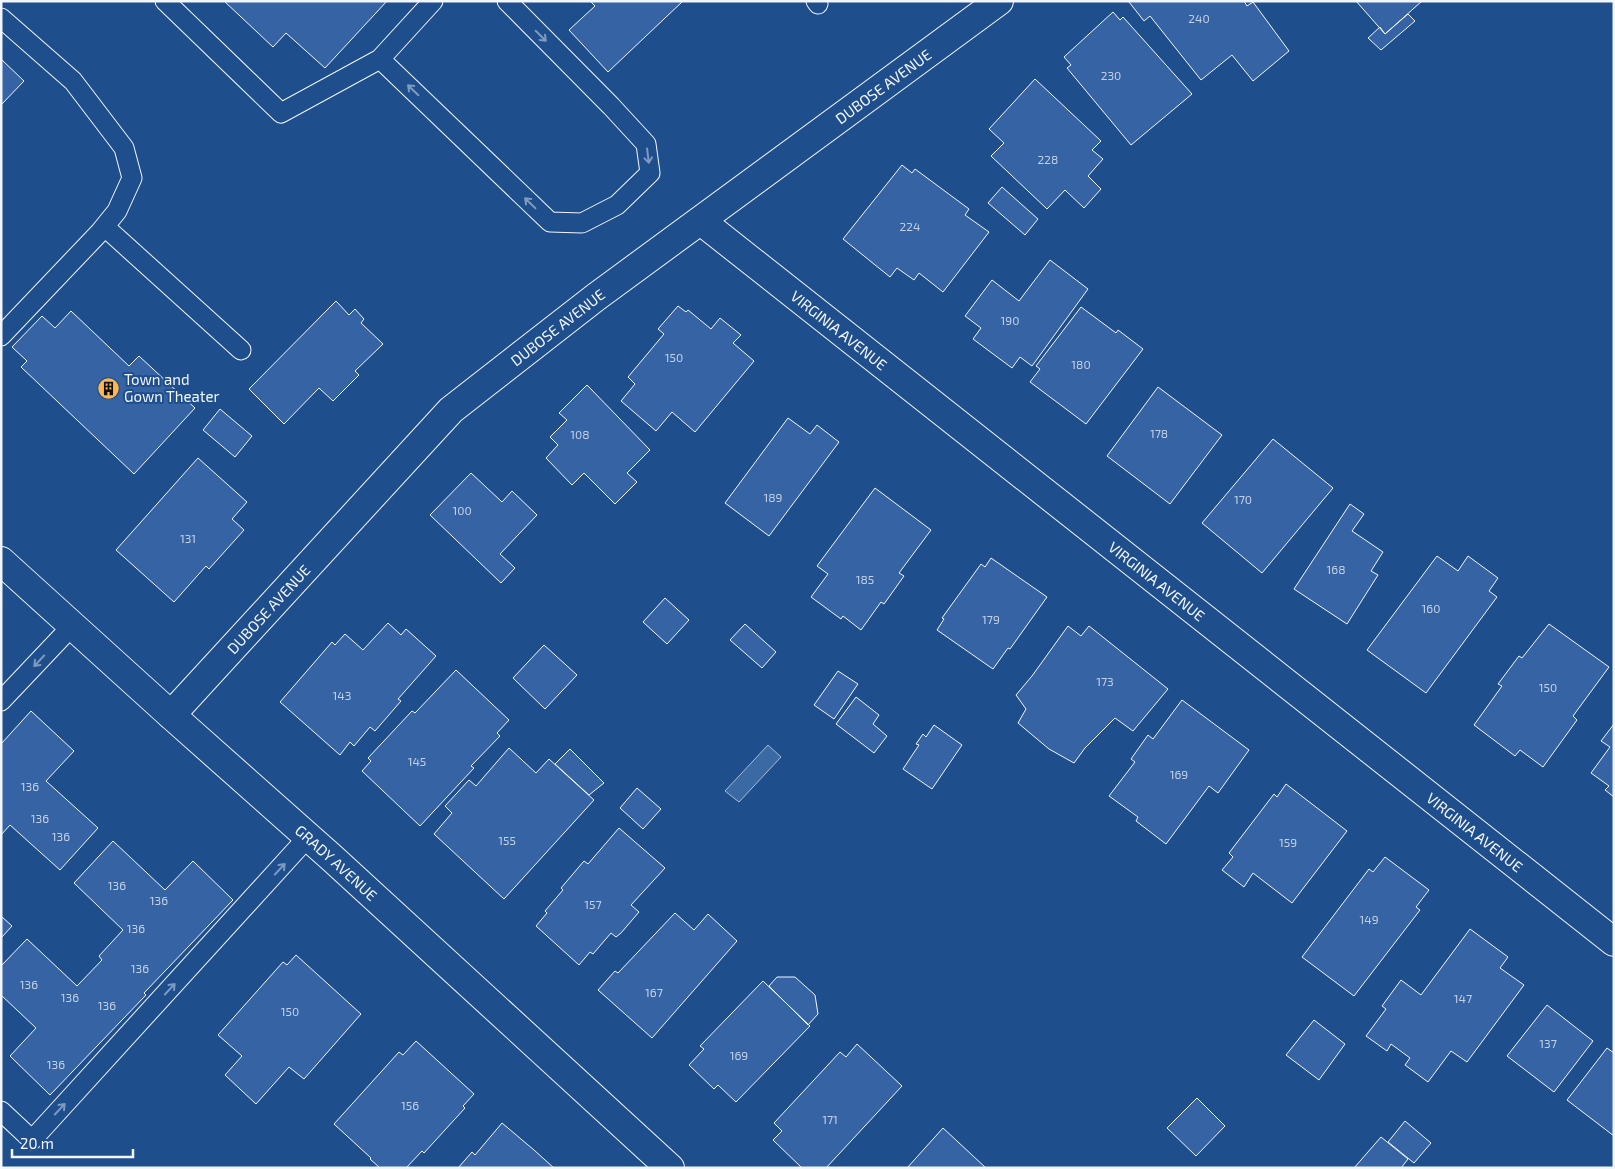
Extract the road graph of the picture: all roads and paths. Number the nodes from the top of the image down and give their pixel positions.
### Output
1 (165, 1) edge
2 (433, 1) edge
3 (507, 1) edge
4 (999, 1) edge
5 (1, 18) edge
6 (380, 58) junction
7 (701, 221) junction
8 (105, 226) junction
9 (1, 336) edge
10 (241, 350) dead end
11 (1, 561) edge
12 (72, 626) junction
13 (1, 701) edge
14 (170, 716) junction
15 (308, 837) junction
16 (1614, 942) edge
17 (1, 1111) edge
18 (670, 1168) edge

1 - 6 lane
2 - 6 lane
3 -> 6 lane
4 - 7 street, DUBOSE AVENUE
5 - 8 lane
7 - 14 street, DUBOSE AVENUE
7 - 16 street, VIRGINIA AVENUE
8 - 9 lane
8 - 10 lane
11 - 12 street, GRADY AVENUE
12 -> 13 lane
12 - 14 street, GRADY AVENUE
14 - 15 street, GRADY AVENUE
17 -> 15 lane
15 - 18 street, GRADY AVENUE

